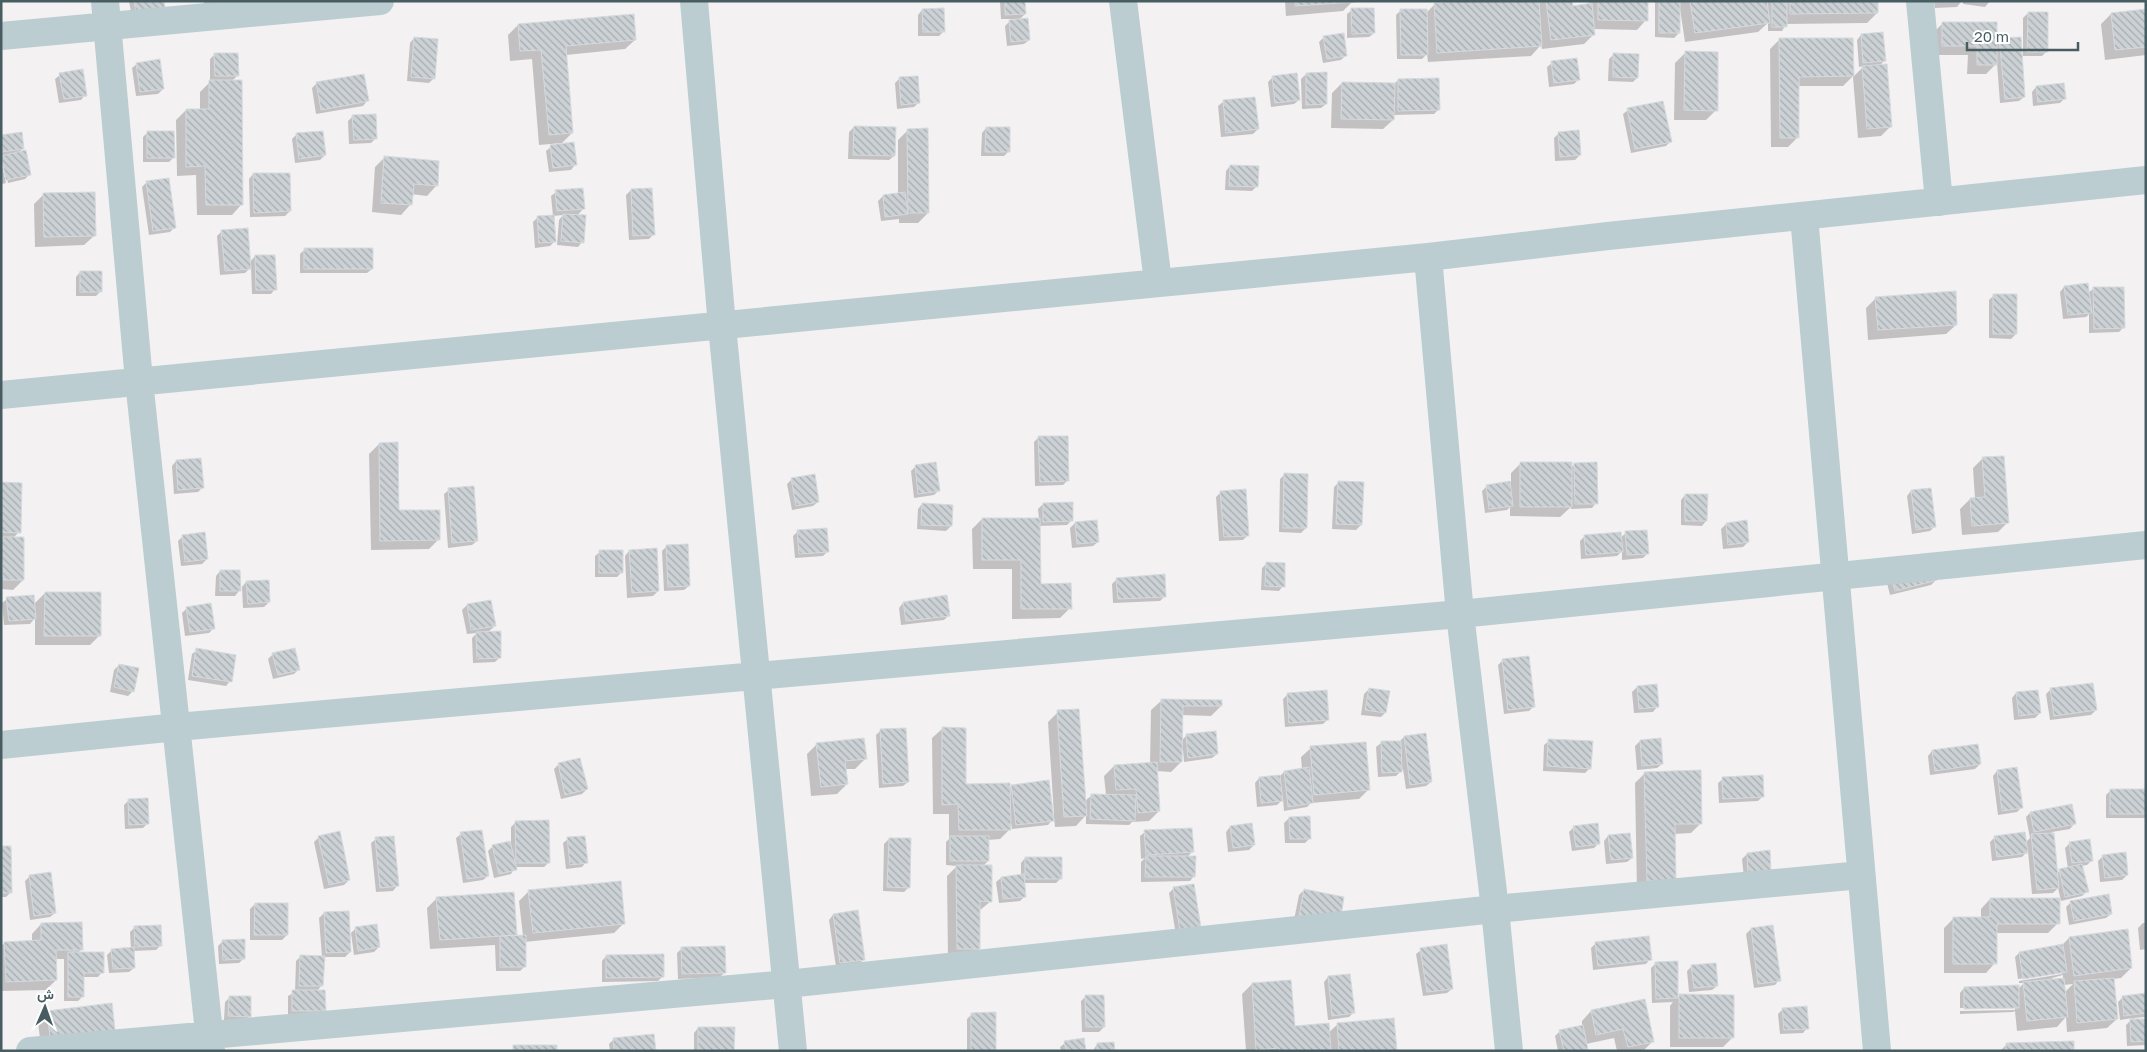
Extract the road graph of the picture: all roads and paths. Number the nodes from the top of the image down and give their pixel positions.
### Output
1 (380, 1) edge
2 (694, 1) edge
3 (1123, 1) edge
4 (1920, 1) edge
5 (107, 14) edge
6 (1, 36) edge
7 (2146, 180) edge
8 (1939, 202) junction
9 (1804, 216) junction
10 (1428, 257) junction
11 (1158, 282) junction
12 (722, 326) junction
13 (139, 381) junction
14 (1, 395) edge
15 (2146, 545) edge
16 (1836, 577) junction
17 (1460, 614) junction
18 (757, 677) junction
19 (178, 726) junction
20 (1, 745) edge
21 (1861, 875) junction
22 (1496, 909) junction
23 (787, 984) junction
24 (210, 1042) edge
25 (30, 1051) edge
26 (793, 1051) edge
27 (1509, 1051) edge
28 (1877, 1051) edge

1 - 5 street
2 - 12 street
3 - 11 street
4 - 8 street
5 - 6 street
5 - 13 street
7 - 8 street
8 - 9 street
9 - 10 street
9 - 16 street
10 - 11 street
10 - 17 street
11 - 12 street
12 - 13 street
12 - 18 street
13 - 14 street
13 - 19 street
15 - 16 street
16 - 17 street
16 - 21 street
17 - 18 street
17 - 22 street
18 - 19 street
18 - 23 street
19 - 20 street
19 - 24 street
21 - 22 street
21 - 28 street
22 - 23 street
22 - 27 street
23 - 24 street
23 - 26 street
24 - 25 street

